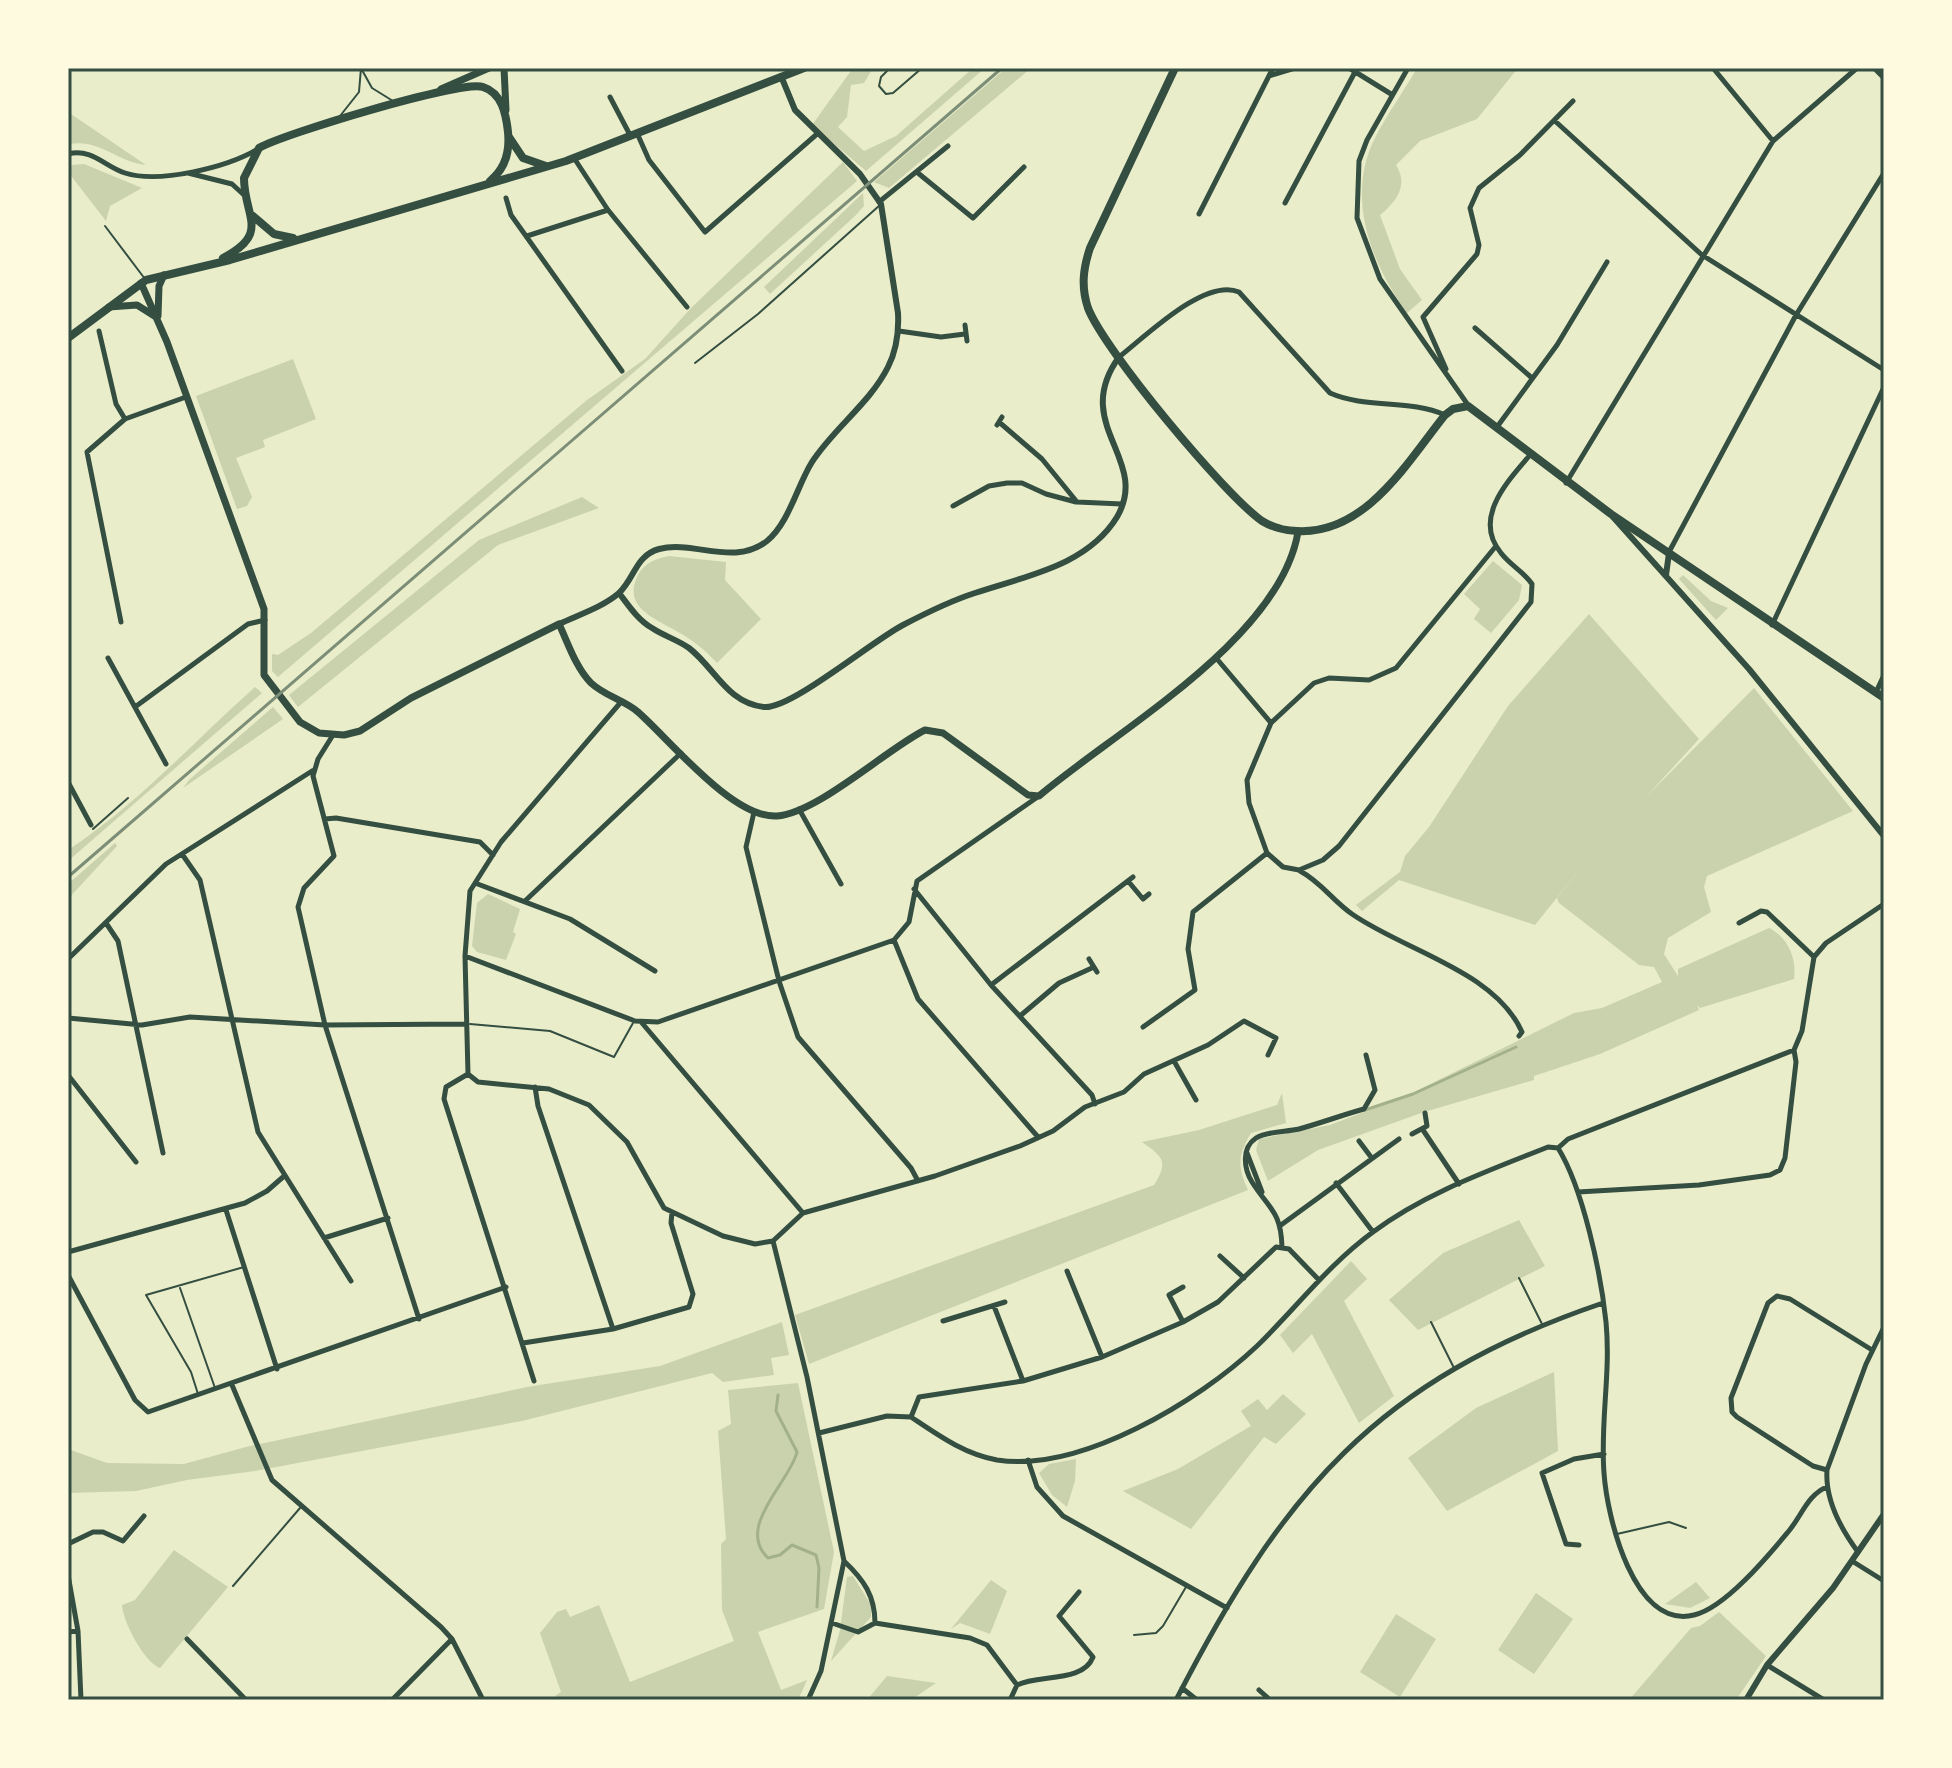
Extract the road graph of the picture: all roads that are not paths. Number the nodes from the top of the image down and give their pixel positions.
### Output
1 (361, 68) edge
2 (489, 68) edge
3 (504, 68) edge
4 (804, 68) edge
5 (890, 68) edge
6 (922, 68) edge
7 (1175, 68) edge
8 (1273, 68) edge
9 (1295, 68) edge
10 (1349, 68) edge
11 (1408, 68) edge
12 (1713, 68) edge
13 (1857, 68) edge
14 (1874, 68) edge
15 (1355, 72) junction
16 (781, 76) junction
17 (1269, 76) junction
18 (1884, 78) edge
19 (439, 90) junction
20 (1391, 94) junction
21 (610, 97) dead end
22 (1573, 101) dead end
23 (398, 104) junction
24 (506, 112) junction
25 (1555, 121) junction
26 (330, 124) junction
27 (817, 134) junction
28 (634, 135) junction
29 (509, 136) junction
30 (1773, 141) junction
31 (948, 146) dead end
32 (259, 148) junction
33 (68, 154) edge
34 (574, 158) junction
35 (549, 167) junction
36 (1024, 167) dead end
37 (185, 172) junction
38 (918, 173) junction
39 (1884, 173) edge
40 (486, 184) junction
41 (506, 198) dead end
42 (247, 199) junction
43 (880, 203) junction
44 (1285, 203) dead end
45 (608, 210) junction
46 (1199, 214) dead end
47 (253, 216) junction
48 (105, 226) dead end
49 (527, 236) junction
50 (299, 238) junction
51 (1702, 255) junction
52 (215, 262) junction
53 (1607, 262) dead end
54 (164, 275) junction
55 (144, 282) junction
56 (687, 307) dead end
57 (105, 308) junction
58 (1796, 315) junction
59 (157, 319) junction
60 (965, 325) dead end
61 (1475, 328) dead end
62 (99, 331) dead end
63 (899, 331) junction
64 (965, 334) junction
65 (68, 338) edge
66 (967, 341) dead end
67 (1119, 357) junction
68 (695, 363) dead end
69 (1446, 369) junction
70 (1884, 370) edge
71 (622, 371) dead end
72 (1532, 378) junction
73 (1884, 387) edge
74 (186, 397) junction
75 (1468, 406) junction
76 (1445, 415) junction
77 (125, 419) junction
78 (999, 422) dead end
79 (1496, 428) junction
80 (1530, 455) junction
81 (1566, 483) junction
82 (1077, 502) junction
83 (1123, 504) junction
84 (953, 506) dead end
85 (1611, 514) junction
86 (1298, 532) junction
87 (1496, 546) junction
88 (1669, 553) junction
89 (1667, 578) junction
90 (619, 593) junction
91 (266, 620) junction
92 (121, 622) dead end
93 (559, 624) junction
94 (1772, 626) junction
95 (108, 658) dead end
96 (1217, 659) junction
97 (1884, 675) edge
98 (1880, 696) edge
99 (622, 700) junction
100 (135, 707) junction
101 (1271, 723) junction
102 (333, 735) junction
103 (681, 753) junction
104 (166, 764) dead end
105 (313, 770) junction
106 (68, 782) edge
107 (1039, 796) junction
108 (128, 798) dead end
109 (799, 808) junction
110 (754, 812) junction
111 (325, 819) junction
112 (92, 827) joint
113 (1884, 836) edge
114 (1267, 853) junction
115 (182, 854) junction
116 (493, 855) junction
117 (1299, 870) junction
118 (475, 883) junction
119 (841, 884) dead end
120 (914, 888) junction
121 (1149, 894) dead end
122 (525, 901) junction
123 (1884, 904) edge
124 (106, 923) junction
125 (1739, 923) dead end
126 (894, 940) junction
127 (465, 956) junction
128 (1814, 957) junction
129 (68, 959) edge
130 (1089, 959) dead end
131 (655, 971) dead end
132 (779, 981) junction
133 (991, 985) junction
134 (1020, 1016) junction
135 (68, 1018) edge
136 (232, 1019) junction
137 (638, 1022) junction
138 (134, 1024) junction
139 (465, 1024) junction
140 (325, 1025) junction
141 (1143, 1027) dead end
142 (1519, 1036) dead end
143 (1794, 1050) junction
144 (1268, 1055) dead end
145 (1366, 1055) dead end
146 (1174, 1061) junction
147 (468, 1074) junction
148 (68, 1075) edge
149 (535, 1087) junction
150 (1196, 1100) dead end
151 (1095, 1104) junction
152 (1425, 1113) dead end
153 (1423, 1130) junction
154 (1412, 1134) dead end
155 (1039, 1138) junction
156 (1399, 1139) dead end
157 (1359, 1141) dead end
158 (1558, 1148) junction
159 (163, 1153) dead end
160 (1371, 1157) junction
161 (136, 1162) dead end
162 (283, 1177) junction
163 (918, 1181) junction
164 (1336, 1183) junction
165 (1459, 1184) junction
166 (1578, 1192) junction
167 (226, 1210) junction
168 (672, 1212) junction
169 (802, 1216) junction
170 (388, 1218) junction
171 (1281, 1225) junction
172 (1373, 1232) junction
173 (324, 1238) junction
174 (773, 1241) junction
175 (1282, 1247) junction
176 (68, 1252) edge
177 (1220, 1256) dead end
178 (246, 1267) junction
179 (1067, 1271) dead end
180 (68, 1275) edge
181 (1244, 1278) junction
182 (1519, 1278) dead end
183 (1319, 1280) junction
184 (351, 1281) dead end
185 (180, 1287) junction
186 (506, 1287) junction
187 (1183, 1287) dead end
188 (1005, 1302) dead end
189 (1603, 1303) junction
190 (994, 1306) junction
191 (419, 1319) junction
192 (943, 1321) dead end
193 (1183, 1322) junction
194 (1431, 1322) dead end
195 (1543, 1326) junction
196 (1884, 1327) edge
197 (613, 1329) junction
198 (523, 1343) junction
199 (1872, 1350) junction
200 (1102, 1357) junction
201 (277, 1369) junction
202 (1454, 1369) junction
203 (534, 1381) dead end
204 (1023, 1381) junction
205 (232, 1385) junction
206 (216, 1390) junction
207 (199, 1395) junction
208 (911, 1417) junction
209 (819, 1433) junction
210 (1604, 1454) junction
211 (1028, 1460) junction
212 (1827, 1470) junction
213 (1827, 1487) junction
214 (302, 1506) junction
215 (1884, 1514) edge
216 (144, 1516) dead end
217 (1686, 1528) dead end
218 (1616, 1534) junction
219 (68, 1544) edge
220 (1579, 1545) dead end
221 (1858, 1552) junction
222 (844, 1561) junction
223 (1852, 1561) junction
224 (68, 1575) edge
225 (1884, 1581) edge
226 (233, 1586) dead end
227 (1186, 1587) junction
228 (1079, 1592) dead end
229 (1227, 1608) junction
230 (832, 1623) junction
231 (875, 1623) junction
232 (78, 1631) junction
233 (68, 1632) edge
234 (1134, 1635) dead end
235 (187, 1639) dead end
236 (452, 1639) junction
237 (1767, 1665) junction
238 (1017, 1685) junction
239 (1182, 1688) junction
240 (1259, 1690) dead end
241 (1268, 1699) edge
242 (81, 1700) edge
243 (246, 1700) edge
244 (392, 1700) edge
245 (483, 1700) edge
246 (808, 1700) edge
247 (1010, 1700) edge
248 (1176, 1700) edge
249 (1197, 1700) edge
250 (1746, 1700) edge
251 (1824, 1700) edge

1 - 23 lane
1 - 26 lane
2 - 19 main road
3 - 24 main road
4 - 16 main road
5 - 6 lane
7 - 67 main road
8 - 17 street
9 - 17 street
10 - 15 street
11 - 20 street
12 - 30 street
13 - 30 street
14 - 18 street
15 - 20 street
15 - 44 street
16 - 27 street
16 - 28 main road
17 - 46 street
19 - 23 main road
19 - 24 main road
20 - 69 street
21 - 28 street
22 - 25 street
23 - 26 main road
24 - 29 main road
25 - 51 street
25 - 69 street
26 - 32 main road
27 - 28 street
27 - 43 street
28 - 34 main road
29 - 35 main road
29 - 40 main road
30 - 51 street
31 - 38 street
32 - 37 street
32 - 42 main road
33 - 37 street
34 - 35 main road
34 - 45 street
35 - 40 main road
36 - 38 street
37 - 42 street
38 - 43 street
39 - 58 street
40 - 50 main road
41 - 49 street
42 - 47 main road
43 - 63 street
43 - 68 lane
45 - 49 street
45 - 56 street
47 - 50 main road
47 - 52 main road
48 - 55 lane
49 - 71 street
50 - 52 main road
51 - 58 street
51 - 81 street
52 - 54 main road
53 - 72 street
54 - 55 main road
54 - 59 main road
55 - 57 main road
55 - 59 main road
57 - 59 main road
57 - 65 main road
58 - 70 street
58 - 88 street
59 - 74 main road
60 - 64 street
61 - 72 street
62 - 77 street
63 - 64 street
63 - 90 street
64 - 66 street
67 - 76 street
67 - 83 street
67 - 86 main road
69 - 75 street
72 - 79 street
73 - 94 street
74 - 77 street
74 - 91 main road
75 - 76 main road
75 - 79 main road
76 - 86 main road
77 - 92 street
78 - 82 street
79 - 80 main road
80 - 81 main road
80 - 87 street
81 - 85 main road
82 - 83 street
82 - 84 street
83 - 90 street
85 - 88 main road
85 - 89 street
86 - 96 main road
87 - 101 street
87 - 117 street
88 - 89 street
88 - 94 main road
89 - 113 street
90 - 93 street
91 - 100 street
91 - 102 main road
93 - 99 main road
93 - 102 main road
94 - 98 main road
95 - 100 street
96 - 101 street
96 - 107 main road
97 - 98 street
99 - 103 main road
99 - 116 street
100 - 104 street
101 - 114 street
102 - 105 street
103 - 110 main road
103 - 122 street
105 - 111 street
105 - 115 street
106 - 112 street
107 - 109 main road
107 - 120 street
108 - 112 lane
109 - 110 main road
109 - 119 street
110 - 132 street
111 - 116 street
111 - 140 street
114 - 117 street
114 - 141 street
115 - 124 street
115 - 136 street
116 - 118 street
117 - 142 street
118 - 122 street
118 - 127 street
120 - 126 street
120 - 133 street
121 - 133 street
122 - 131 street
123 - 128 street
124 - 129 street
124 - 138 street
125 - 128 street
126 - 132 street
126 - 155 street
127 - 137 street
127 - 139 street
128 - 143 street
130 - 134 street
132 - 137 street
132 - 163 street
133 - 134 street
134 - 151 street
135 - 138 street
136 - 138 street
136 - 140 street
136 - 162 street
137 - 139 lane
137 - 169 street
138 - 159 street
139 - 140 street
139 - 147 street
140 - 170 street
143 - 158 street
143 - 166 street
144 - 146 street
145 - 171 street
146 - 150 street
146 - 151 street
147 - 149 street
147 - 186 street
148 - 161 street
149 - 168 street
149 - 197 street
151 - 155 street
152 - 153 street
153 - 154 street
153 - 165 street
155 - 163 street
156 - 160 street
157 - 160 street
158 - 165 street
158 - 166 street
160 - 164 street
162 - 167 street
162 - 173 street
163 - 169 street
164 - 171 street
164 - 172 street
165 - 172 street
166 - 189 street
167 - 176 street
167 - 178 street
168 - 174 street
168 - 197 street
169 - 174 street
170 - 173 street
170 - 191 street
171 - 175 street
172 - 183 street
173 - 184 street
174 - 209 street
175 - 181 street
175 - 183 street
177 - 181 street
178 - 185 lane
178 - 201 street
179 - 200 street
180 - 207 street
181 - 193 street
182 - 195 lane
183 - 211 street
185 - 206 lane
185 - 207 lane
186 - 191 street
186 - 198 street
187 - 193 street
188 - 190 street
189 - 195 street
189 - 210 street
190 - 192 street
190 - 204 street
191 - 201 street
193 - 200 street
194 - 202 lane
195 - 202 street
196 - 199 street
197 - 198 street
198 - 203 street
199 - 212 street
199 - 212 street
200 - 204 street
201 - 205 street
202 - 229 street
204 - 208 street
205 - 206 street
205 - 214 street
206 - 207 street
208 - 209 street
208 - 211 street
209 - 222 street
210 - 218 street
210 - 220 street
211 - 227 street
212 - 213 street
213 - 218 street
213 - 221 street
214 - 226 lane
214 - 236 street
215 - 221 street
216 - 219 street
217 - 218 lane
221 - 223 street
222 - 230 street
222 - 231 street
223 - 225 street
223 - 237 street
224 - 232 street
227 - 229 street
227 - 234 lane
228 - 238 street
229 - 239 street
230 - 231 street
230 - 246 street
231 - 238 street
232 - 233 street
232 - 242 street
235 - 243 street
236 - 244 street
236 - 245 street
237 - 250 street
237 - 251 street
238 - 247 street
239 - 248 street
239 - 249 street
240 - 241 street

